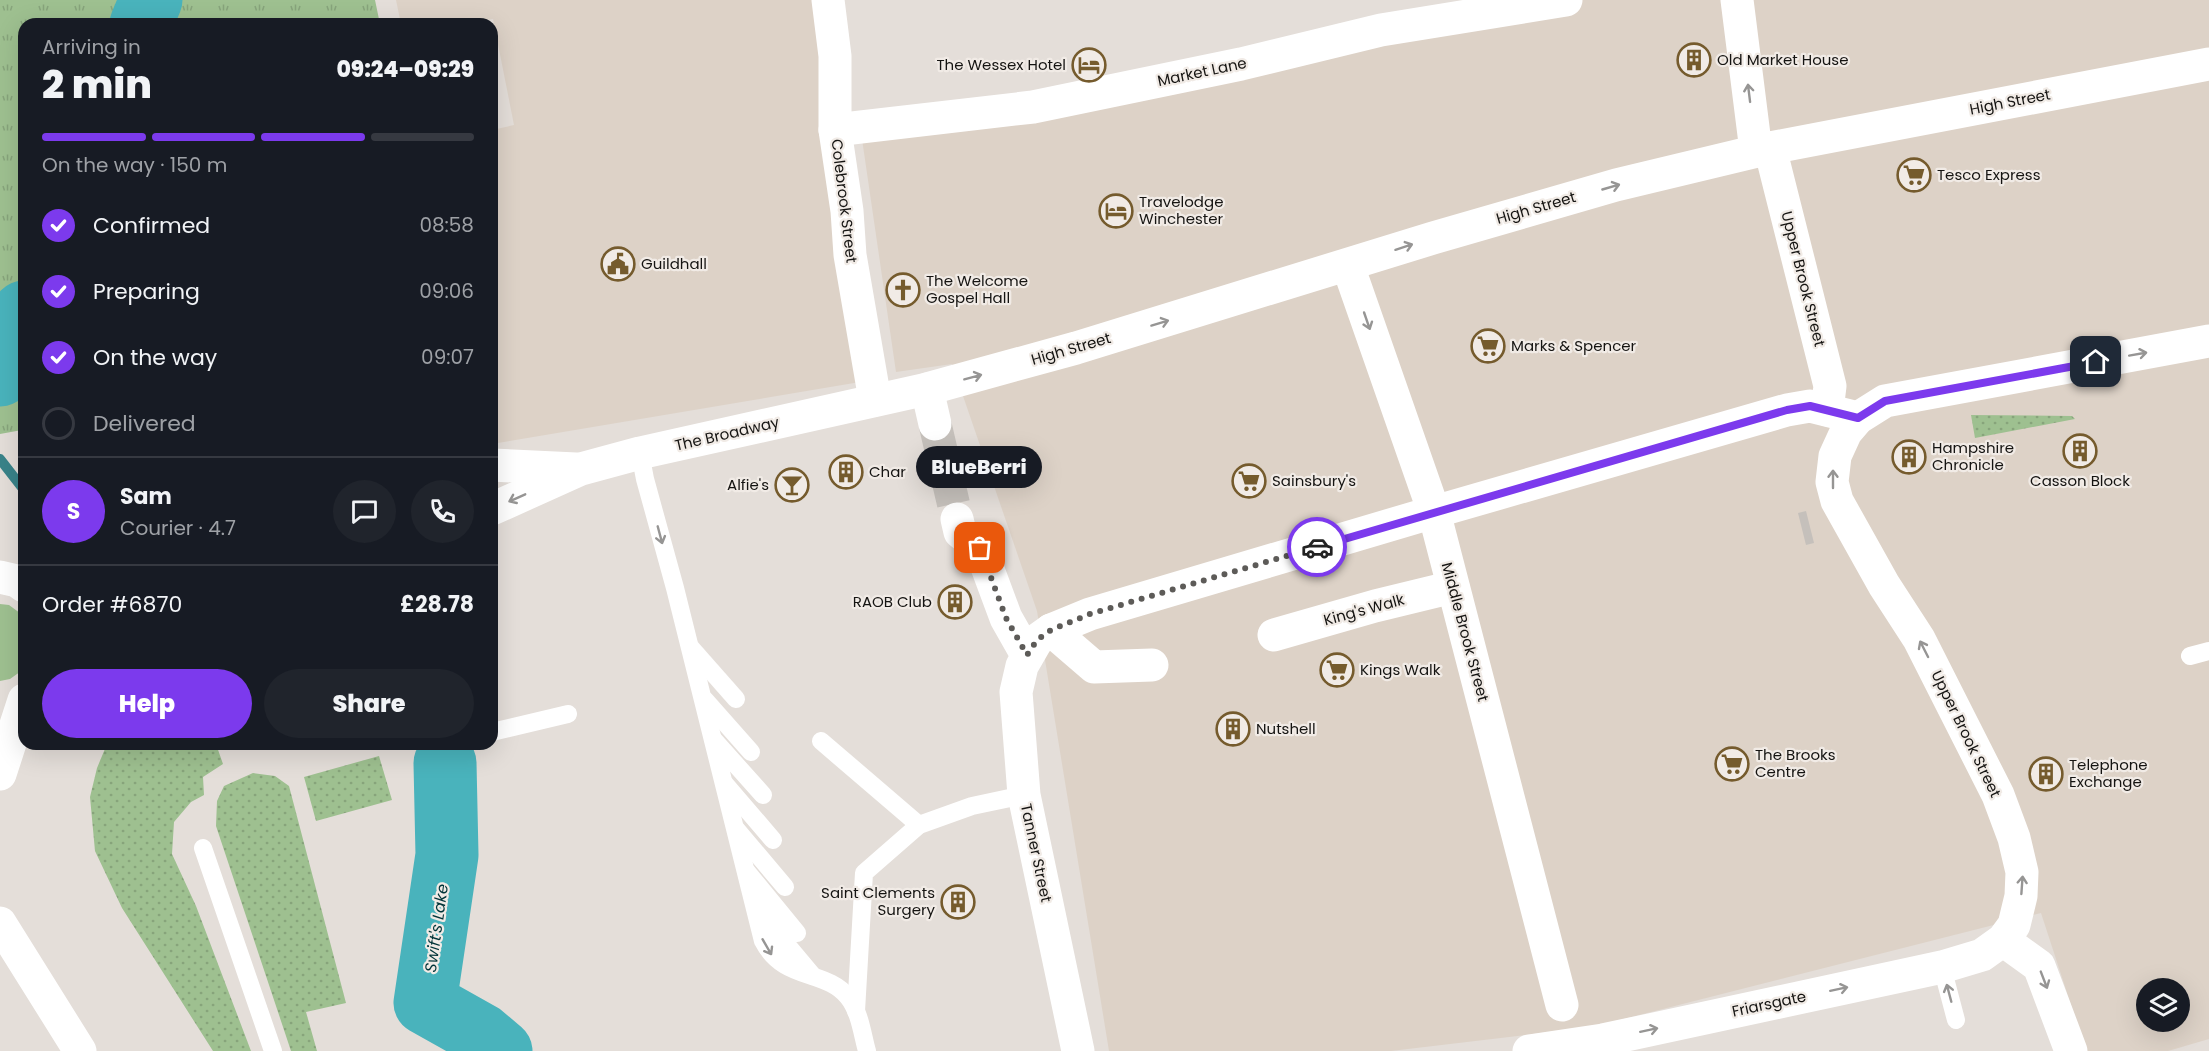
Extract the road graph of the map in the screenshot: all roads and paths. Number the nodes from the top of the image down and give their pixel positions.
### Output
1 (828, 0) edge
2 (1566, 0) edge
3 (1737, 0) edge
4 (2209, 64) edge
5 (835, 130) junction
6 (1763, 150) junction
7 (1348, 266) junction
8 (2209, 341) edge
9 (927, 389) junction
10 (875, 400) junction
11 (1842, 414) junction
12 (935, 424) tunnel mouth
13 (640, 453) junction
14 (498, 465) edge
15 (580, 469) junction
16 (498, 506) edge
17 (1434, 512) junction
18 (957, 519) tunnel mouth
19 (18, 569) edge
20 (0, 576) edge
21 (18, 582) edge
22 (1453, 587) junction
23 (1051, 630) junction
24 (1274, 636) dead end
25 (688, 644) junction
26 (2209, 651) edge
27 (1027, 655) junction
28 (2190, 656) dead end
29 (1152, 665) dead end
30 (18, 696) edge
31 (701, 696) junction
32 (736, 699) dead end
33 (0, 702) edge
34 (568, 714) dead end
35 (18, 718) edge
36 (498, 731) edge
37 (711, 737) junction
38 (821, 741) dead end
39 (750, 752) dead end
40 (0, 774) edge
41 (722, 780) junction
42 (763, 795) dead end
43 (1024, 795) junction
44 (733, 825) junction
45 (919, 825) junction
46 (773, 840) dead end
47 (203, 848) dead end
48 (744, 868) junction
49 (785, 887) dead end
50 (0, 923) edge
51 (797, 933) dead end
52 (2003, 940) junction
53 (1942, 967) junction
54 (856, 1011) junction
55 (1956, 1020) dead end
56 (1577, 1031) edge
57 (80, 1051) edge
58 (273, 1051) edge
59 (867, 1051) edge
60 (1078, 1051) edge
61 (1529, 1051) edge
62 (2071, 1051) edge

1 - 5 street, Colebrook Street
2 - 5 street, Market Lane
6 -> 3 street, Upper Brook Street
4 - 6 street, High Street
5 - 10 street, Colebrook Street
7 -> 6 street, High Street
6 - 11 street, Upper Brook Street
9 -> 7 street, High Street
7 -> 17 street, Middle Brook Street
11 -> 8 street
9 - 10 street, High Street
9 - 12 street
10 - 13 street, The Broadway
11 - 17 street
52 -> 11 street, Upper Brook Street
13 - 15 street, The Broadway
13 -> 25 lane
14 - 15 street, The Broadway
15 -> 16 street, The Broadway
17 - 22 street, Middle Brook Street
17 - 23 street
18 - 27 street
19 - 20 street
20 - 21 street
22 - 24 street, King's Walk
22 - 56 street, Middle Brook Street
23 - 27 street
23 - 29 street
25 - 31 lane
25 - 32 lane
26 - 28 lane
27 - 43 street, Tanner Street
30 - 33 street
31 - 37 lane
31 - 39 lane
34 - 36 lane
35 - 40 street
37 - 41 lane
37 - 42 lane
38 - 45 lane
41 - 44 lane
41 - 46 lane
43 - 45 lane
43 - 60 street, Tanner Street
44 - 48 lane
44 - 49 lane
45 - 54 lane
47 - 58 lane
48 - 51 lane
48 - 54 lane
50 - 57 street
52 - 53 street, Friarsgate
52 -> 62 street
55 -> 53 lane
56 -> 53 street, Friarsgate
54 - 59 lane
56 - 61 street, Friarsgate

